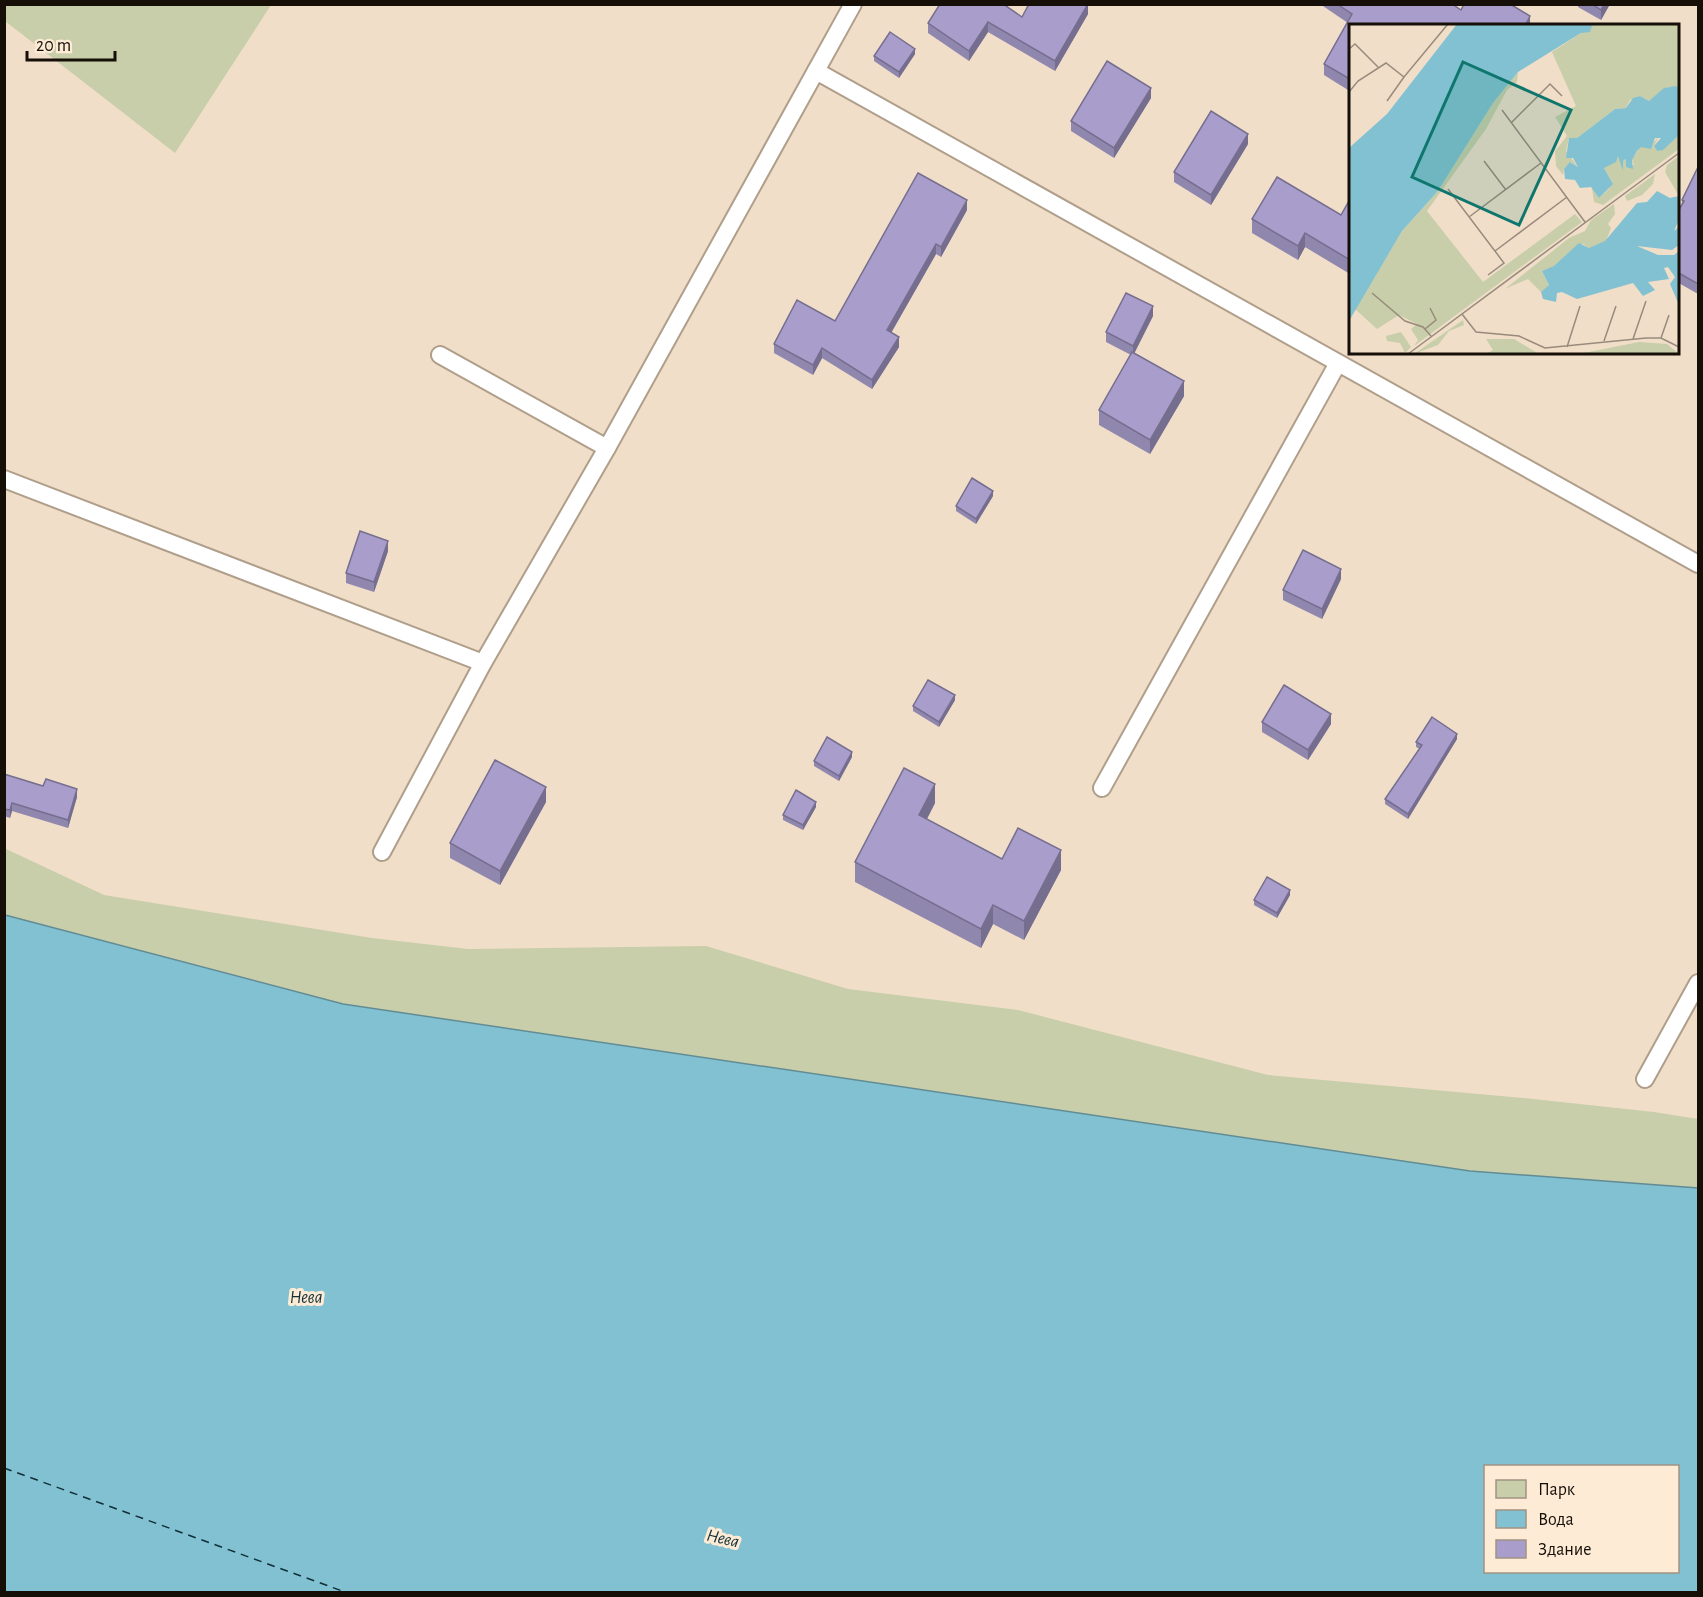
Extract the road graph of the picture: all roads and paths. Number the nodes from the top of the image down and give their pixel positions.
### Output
1 (853, 4) edge
2 (816, 71) junction
3 (440, 354) dead end
4 (1338, 363) junction
5 (607, 447) junction
6 (4, 479) edge
7 (1698, 564) edge
8 (483, 663) junction
9 (1102, 788) dead end
10 (382, 852) dead end
11 (1698, 983) edge
12 (1645, 1078) dead end

1 - 2 lane
2 - 4 lane
2 - 5 lane
3 - 5 lane
4 - 7 lane
4 - 9 lane
5 - 8 lane
6 - 8 lane
8 - 10 lane
11 - 12 lane

